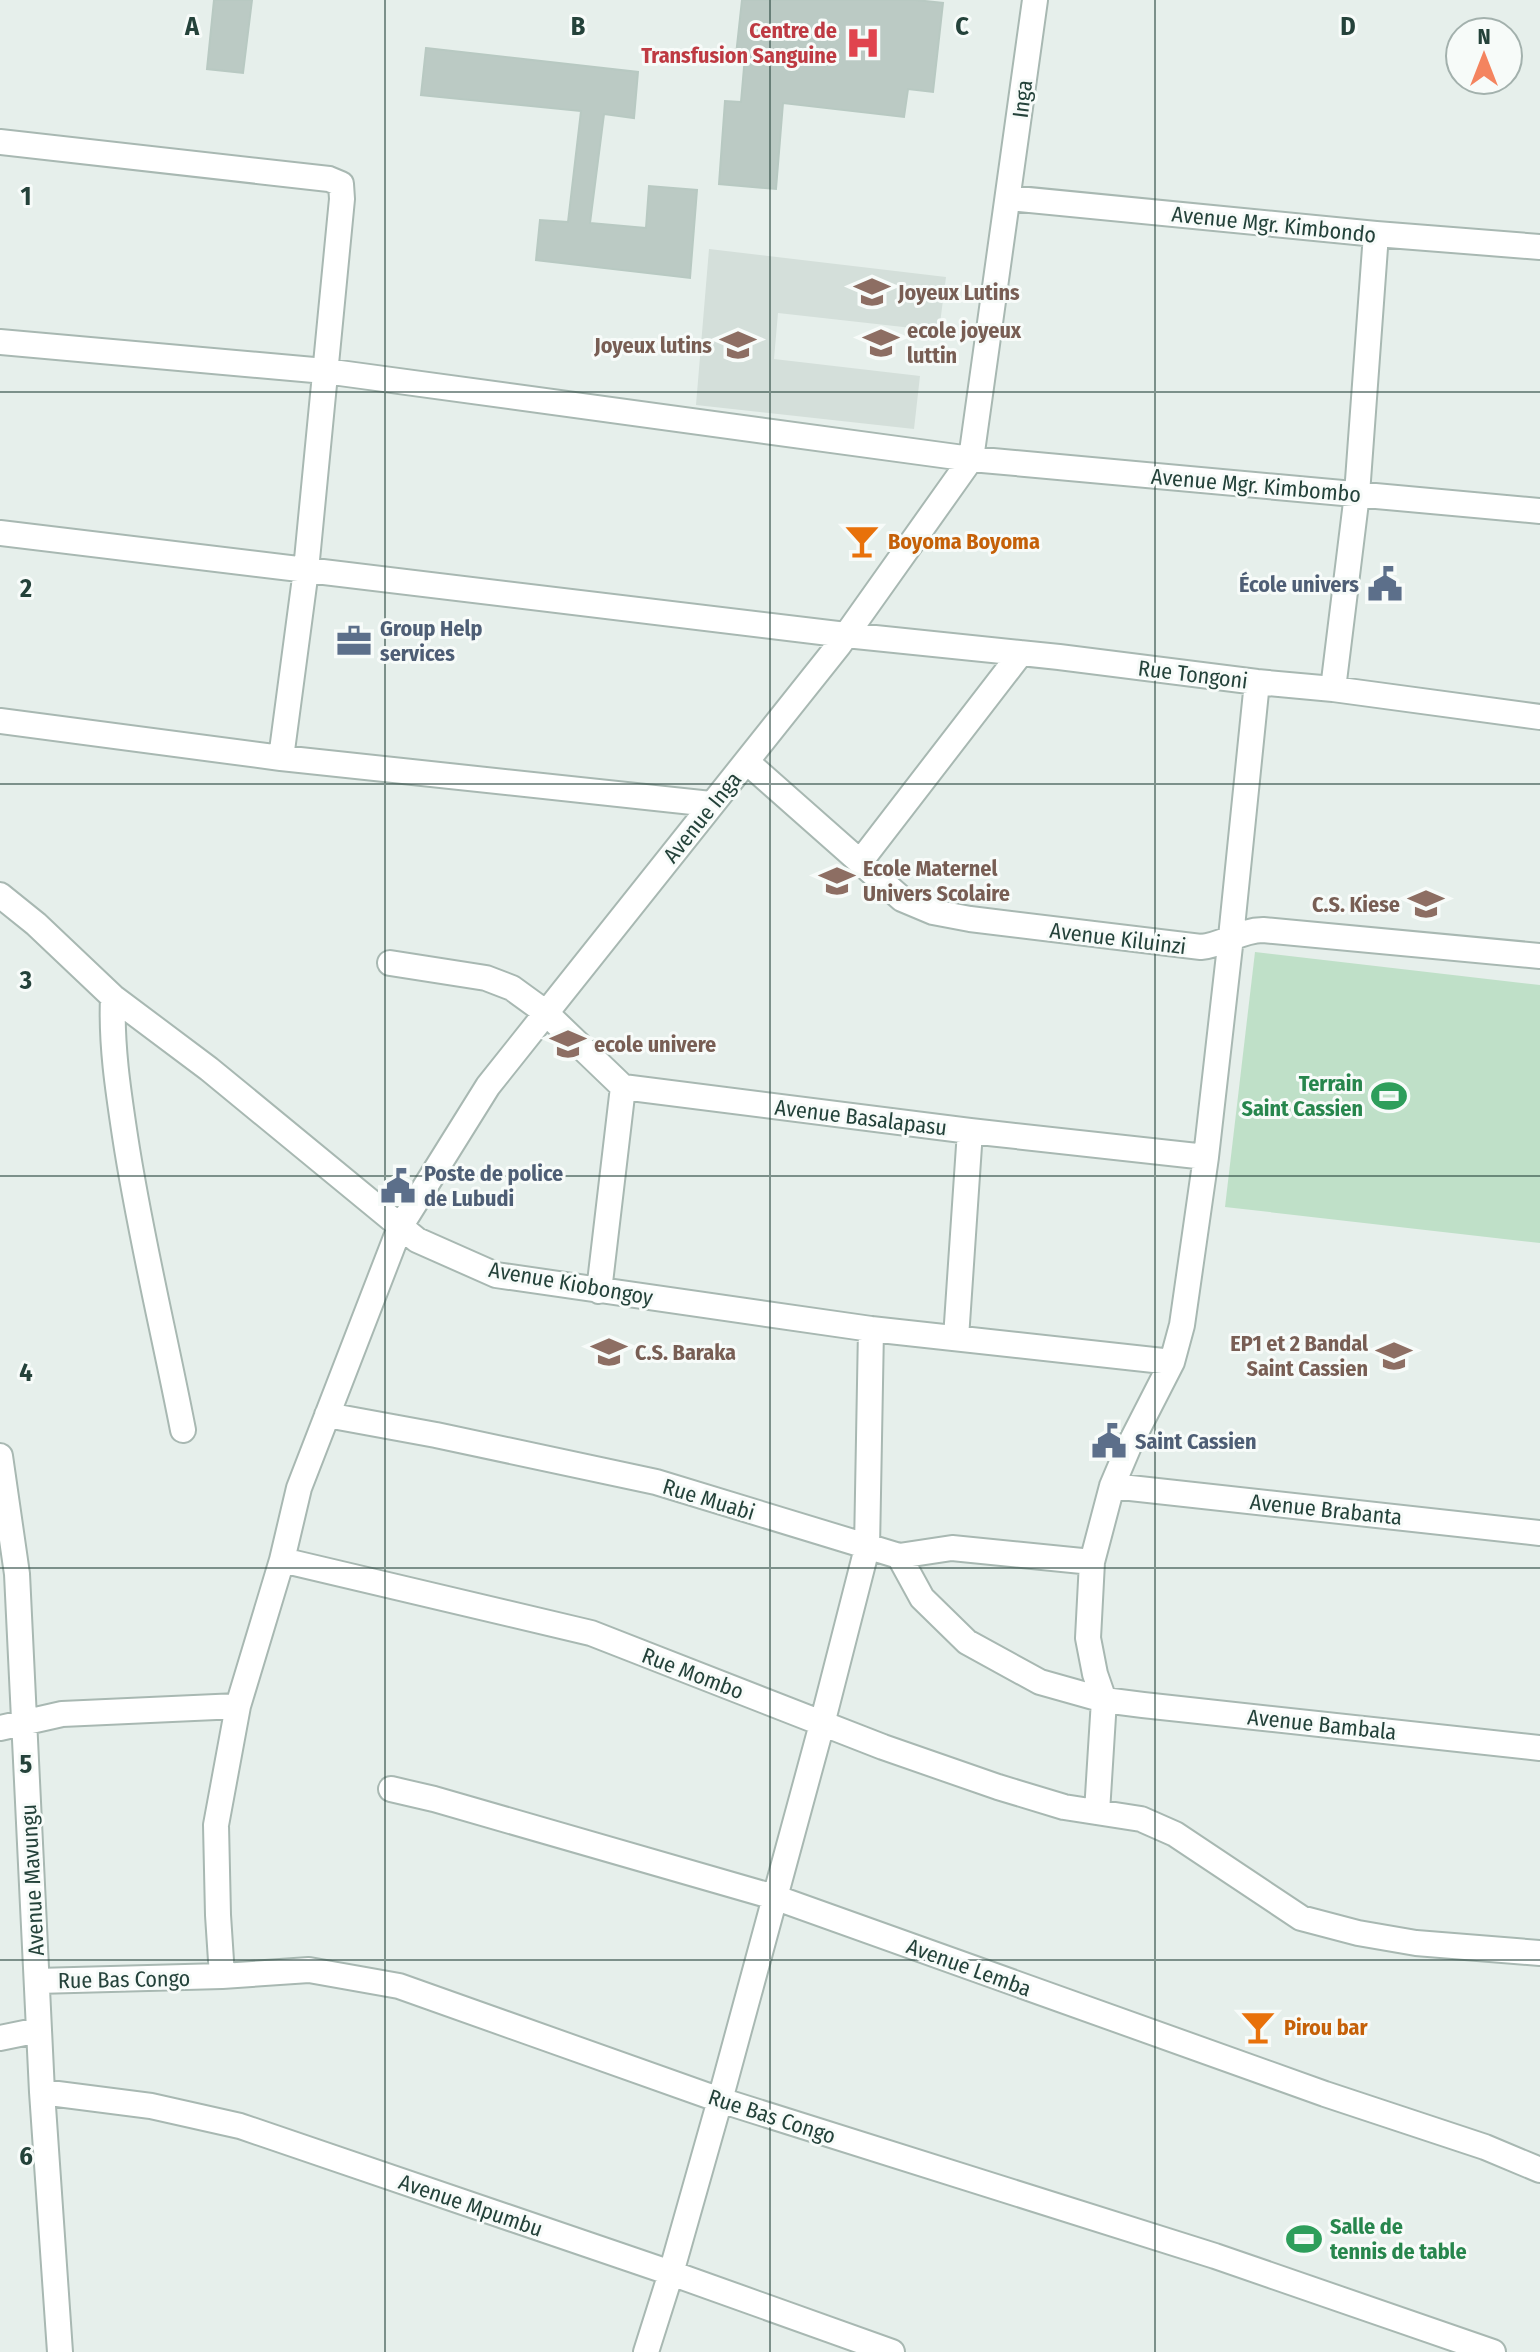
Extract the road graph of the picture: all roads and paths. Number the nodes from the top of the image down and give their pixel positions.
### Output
1 (1035, 0) edge
2 (0, 142) edge
3 (1009, 198) junction
4 (1376, 234) junction
5 (1540, 247) edge
6 (0, 342) edge
7 (325, 371) junction
8 (971, 459) junction
9 (1357, 494) junction
10 (1540, 511) edge
11 (0, 533) edge
12 (306, 570) junction
13 (846, 635) junction
14 (1021, 653) junction
15 (1257, 682) junction
16 (1333, 689) junction
17 (1540, 717) edge
18 (0, 721) edge
19 (281, 758) junction
20 (747, 762) junction
21 (711, 804) junction
22 (860, 862) junction
23 (0, 895) edge
24 (1231, 937) junction
25 (1540, 956) edge
26 (390, 963) dead end
27 (113, 997) junction
28 (545, 1012) junction
29 (623, 1087) junction
30 (970, 1131) junction
31 (1206, 1157) junction
32 (400, 1227) junction
33 (599, 1291) junction
34 (871, 1329) junction
35 (956, 1338) junction
36 (1172, 1362) junction
37 (327, 1415) junction
38 (183, 1430) dead end
39 (0, 1456) edge
40 (1112, 1486) junction
41 (1540, 1533) edge
42 (867, 1548) junction
43 (899, 1556) junction
44 (282, 1560) junction
45 (1092, 1562) junction
46 (8, 1575) edge
47 (1104, 1700) junction
48 (238, 1706) junction
49 (25, 1723) junction
50 (822, 1724) junction
51 (0, 1728) edge
52 (1540, 1748) edge
53 (391, 1789) dead end
54 (1097, 1812) junction
55 (774, 1897) junction
56 (1540, 1953) edge
57 (222, 1976) junction
58 (37, 1981) junction
59 (39, 2030) junction
60 (0, 2038) edge
61 (42, 2092) junction
62 (720, 2100) junction
63 (1540, 2170) edge
64 (671, 2273) junction
65 (60, 2352) edge
66 (646, 2352) edge
67 (892, 2352) edge
68 (1493, 2352) edge

1 - 3 street, Inga
2 - 7 street
3 - 4 street, Avenue Mgr. Kimbondo
3 - 8 street, Avenue Inga
4 - 5 street, Avenue Mgr. Kimbondo
4 - 9 street
6 - 7 street, Avenue Mgr. Kimbombo
7 - 8 street, Avenue Mgr. Kimbombo
7 - 12 street
8 - 9 street, Avenue Mgr. Kimbombo
8 - 13 street, Avenue Inga
9 - 10 street, Avenue Mgr. Kimbombo
9 - 16 street
11 - 12 street, Rue Tongoni
12 - 13 street, Rue Tongoni
12 - 19 street
13 - 14 street, Rue Tongoni
13 - 20 street, Avenue Inga
14 - 15 street, Rue Tongoni
14 - 22 street
15 - 16 street, Rue Tongoni
15 - 24 street
16 - 17 street, Rue Tongoni
18 - 19 street
19 - 21 street
20 - 21 street, Avenue Inga
20 - 22 street, Avenue Kiluinzi
21 - 28 street, Avenue Inga
22 - 24 street, Avenue Kiluinzi
23 - 27 street, Avenue Kiobongoy
24 - 25 street, Avenue Kiluinzi
24 - 31 street
26 - 28 street
27 - 32 street, Avenue Kiobongoy
27 - 38 street
28 - 29 street
28 - 32 street, Avenue Inga
29 - 30 street, Avenue Basalapasu
29 - 33 street
30 - 31 street, Avenue Basalapasu
30 - 35 street
31 - 36 street
32 - 33 street, Avenue Kiobongoy
32 - 37 street, Avenue Inga
33 - 34 street, Avenue Kiobongoy
34 - 35 street, Avenue Kiobongoy
34 - 42 street
35 - 36 street, Avenue Kiobongoy
36 - 40 street
37 - 42 street, Rue Muabi
37 - 44 street, Avenue Inga
39 - 46 street, Avenue Mavungu
40 - 41 street, Avenue Brabanta
40 - 45 street
42 - 43 street, Rue Muabi
42 - 50 street
43 - 45 street, Rue Muabi
43 - 47 street, Avenue Bambala
44 - 48 street, Avenue Inga
44 - 50 street, Rue Mombo
45 - 47 street
46 - 49 street, Avenue Mavungu
47 - 52 street, Avenue Bambala
47 - 54 street
48 - 49 street
48 - 57 street, Avenue Inga
49 - 51 street
49 - 58 street, Avenue Mavungu
50 - 54 street, Rue Mombo
50 - 55 street
53 - 55 street, Avenue Lemba
54 - 56 street, Rue Mombo
55 - 62 street
55 - 63 street, Avenue Lemba
57 - 58 street, Rue Bas Congo
57 - 62 street, Rue Bas Congo
58 - 59 street, Avenue Mavungu
59 - 60 street
59 - 61 street, Avenue Mavungu
61 - 64 street, Avenue Mpumbu
61 - 65 street, Avenue Mavungu
62 - 64 street
62 - 68 street, Rue Bas Congo
64 - 66 street
64 - 67 street, Avenue Mpumbu

